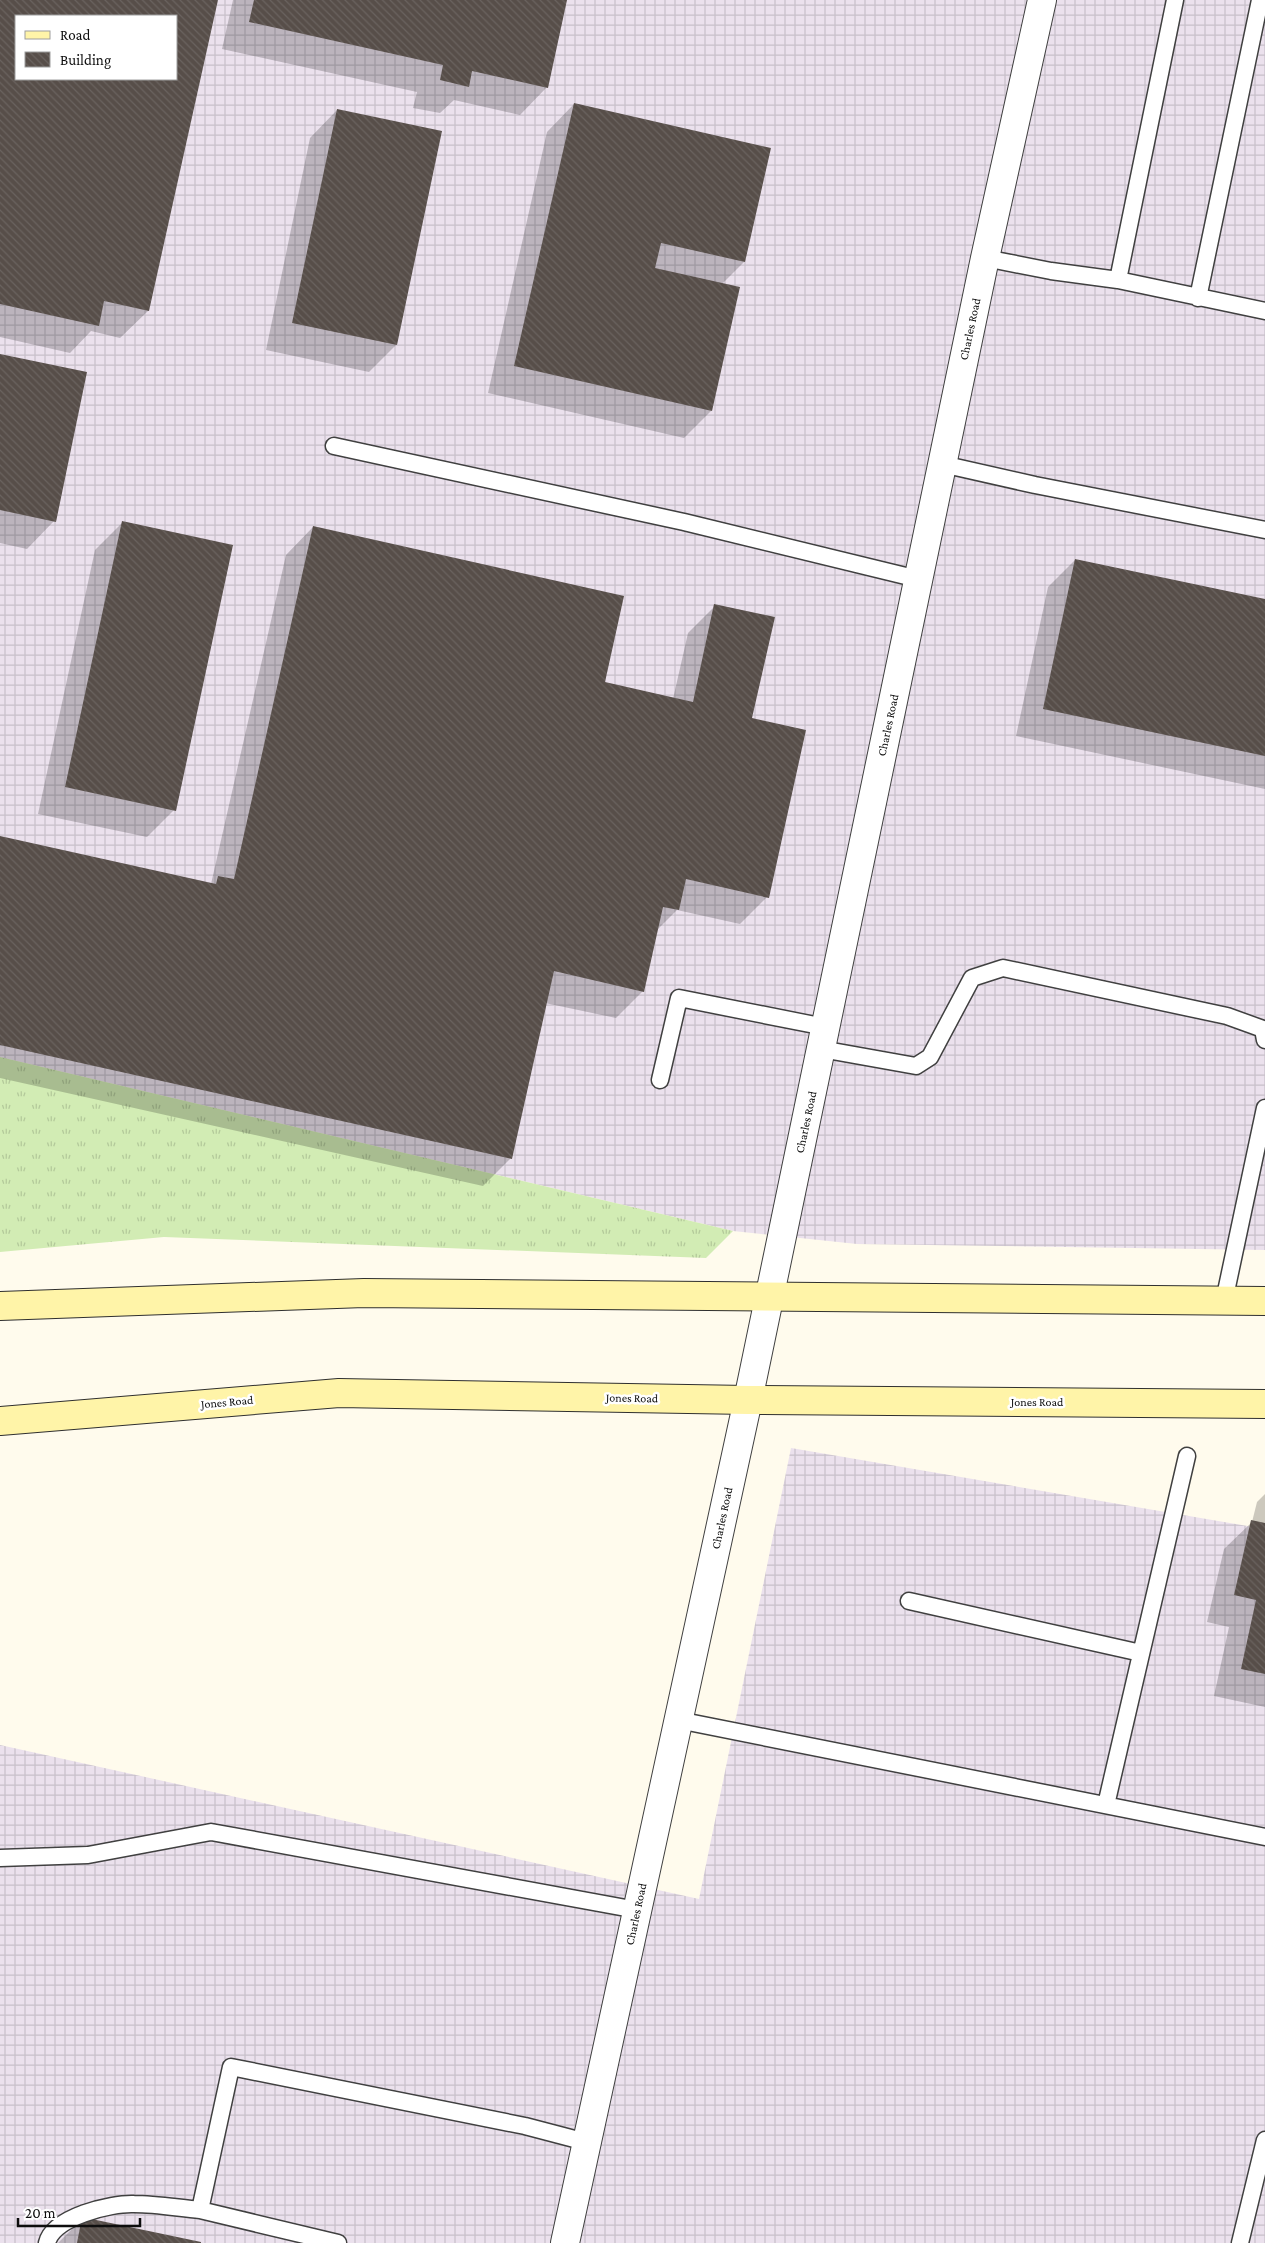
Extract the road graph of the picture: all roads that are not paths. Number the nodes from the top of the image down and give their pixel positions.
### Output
1 (1042, 0) edge
2 (1175, 0) edge
3 (1260, 0) edge
4 (985, 258) junction
5 (1118, 280) junction
6 (1198, 298) junction
7 (1265, 311) edge
8 (334, 446) dead end
9 (942, 464) junction
10 (1265, 530) edge
11 (918, 580) junction
12 (823, 1038) junction
13 (1265, 1040) edge
14 (660, 1080) dead end
15 (1265, 1108) edge
16 (769, 1298) junction
17 (1224, 1301) junction
18 (1265, 1301) edge
19 (0, 1306) edge
20 (748, 1400) junction
21 (1265, 1404) edge
22 (0, 1421) edge
23 (1187, 1456) dead end
24 (909, 1601) dead end
25 (1141, 1653) junction
26 (678, 1720) junction
27 (1106, 1805) junction
28 (1265, 1837) edge
29 (0, 1858) edge
30 (637, 1910) junction
31 (1265, 2140) edge
32 (586, 2142) junction
33 (200, 2210) junction
34 (47, 2243) edge
35 (338, 2243) edge
36 (565, 2243) edge
37 (1240, 2243) edge

1 - 4 street, Charles Road
2 - 5 lane
3 - 6 lane
4 - 5 lane
4 - 9 street, Charles Road
5 - 6 lane
6 - 7 lane
8 - 11 lane
9 - 10 lane
9 - 11 street, Charles Road
11 - 12 street, Charles Road
12 - 13 lane
12 - 14 lane
12 - 16 street, Charles Road
15 - 17 lane
16 - 17 main road
16 - 19 main road
16 - 20 street, Charles Road
17 - 18 main road
20 - 21 main road, Jones Road
20 - 22 main road, Jones Road
20 - 26 street, Charles Road
23 - 25 lane
24 - 25 lane
25 - 27 lane
26 - 27 lane
26 - 30 street, Charles Road
27 - 28 lane
29 - 30 lane
30 - 32 street, Charles Road
31 - 37 lane
32 - 33 lane
32 - 36 street, Charles Road
33 - 34 lane
33 - 35 lane

